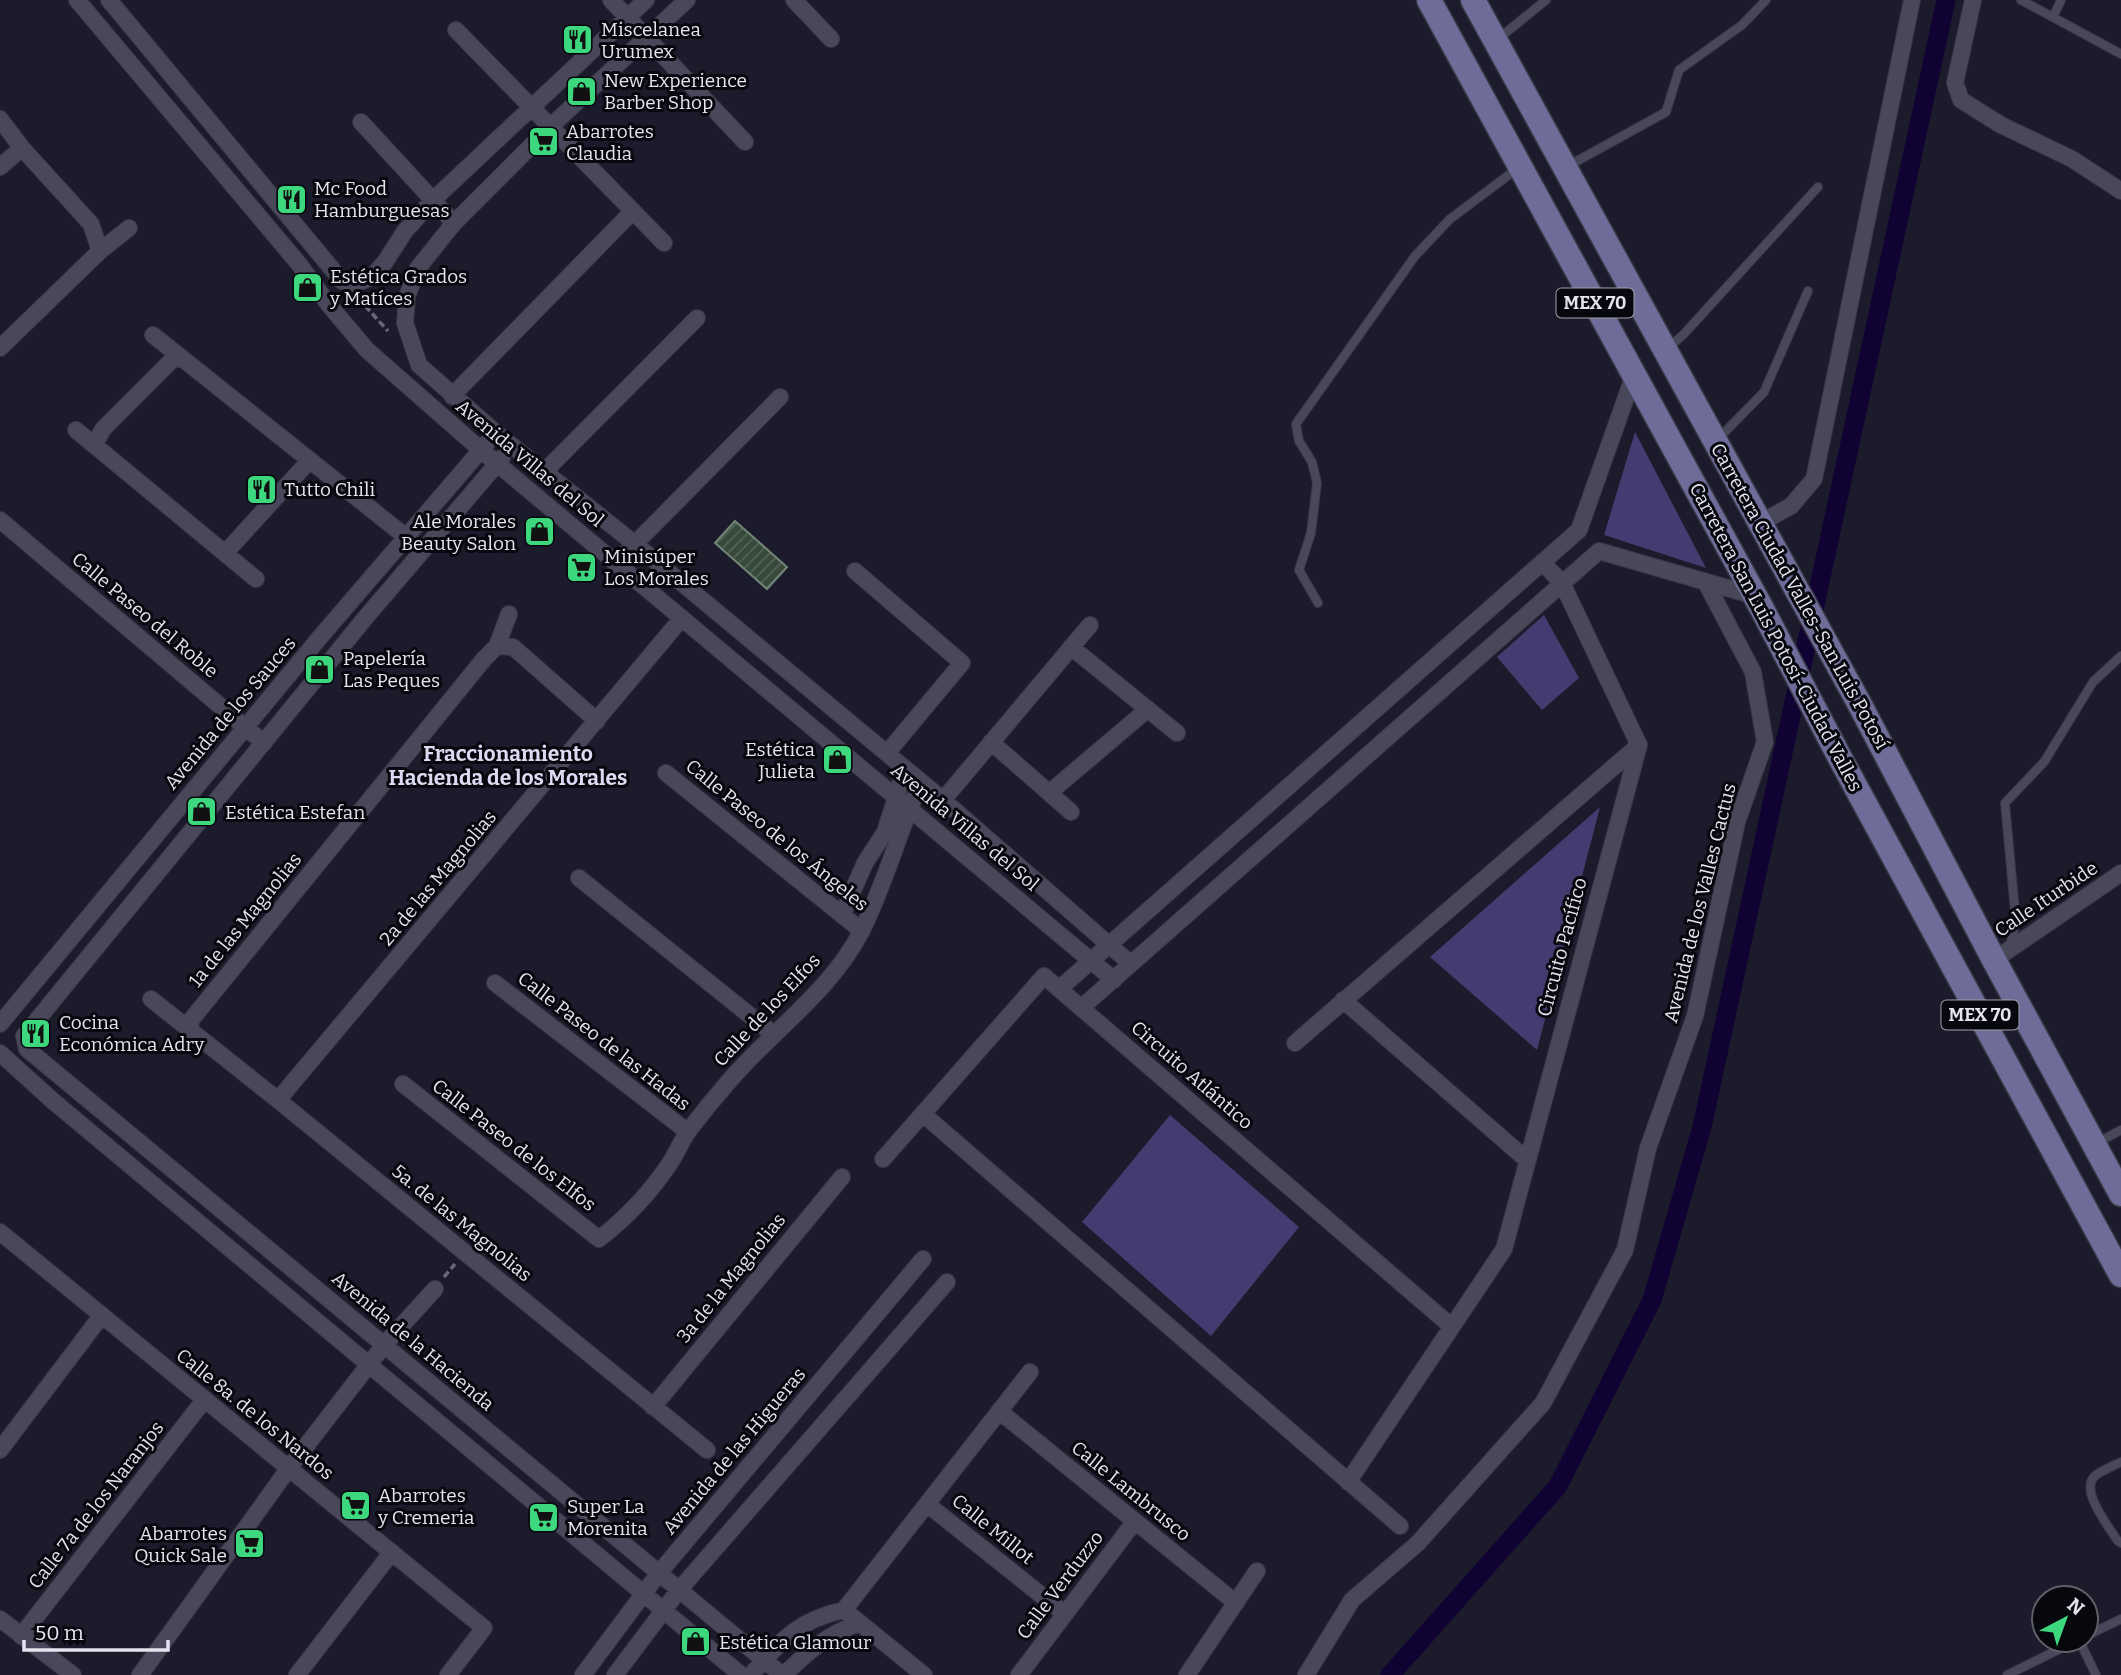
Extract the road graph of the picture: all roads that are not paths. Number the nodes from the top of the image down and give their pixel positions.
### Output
1 (77, 0) edge
2 (109, 0) edge
3 (611, 0) edge
4 (646, 0) edge
5 (687, 0) edge
6 (794, 0) edge
7 (1429, 0) edge
8 (1473, 0) edge
9 (1546, 0) edge
10 (1766, 0) edge
11 (1912, 0) edge
12 (1973, 0) edge
13 (2021, 0) edge
14 (2061, 0) edge
15 (627, 17) junction
16 (2053, 18) junction
17 (456, 30) dead end
18 (646, 37) junction
19 (831, 39) dead end
20 (1496, 41) junction
21 (2121, 54) edge
22 (532, 107) junction
23 (0, 119) edge
24 (361, 122) dead end
25 (551, 126) junction
26 (746, 142) dead end
27 (22, 148) junction
28 (0, 167) edge
29 (1520, 167) junction
30 (1565, 167) junction
31 (256, 178) junction
32 (1818, 187) dead end
33 (237, 191) junction
34 (2121, 191) edge
35 (433, 200) junction
36 (633, 211) junction
37 (454, 223) junction
38 (129, 228) dead end
39 (664, 243) dead end
40 (100, 251) junction
41 (342, 281) junction
42 (1808, 291) dead end
43 (329, 305) junction
44 (697, 318) dead end
45 (153, 335) dead end
46 (0, 348) edge
47 (1665, 350) junction
48 (180, 357) junction
49 (1634, 375) junction
50 (452, 396) junction
51 (780, 397) dead end
52 (76, 430) dead end
53 (496, 433) junction
54 (1715, 442) junction
55 (94, 445) junction
56 (513, 446) junction
57 (481, 450) junction
58 (310, 460) junction
59 (497, 464) junction
60 (544, 472) junction
61 (0, 520) edge
62 (1760, 523) junction
63 (1579, 530) junction
64 (406, 537) junction
65 (635, 544) junction
66 (1599, 551) junction
67 (225, 553) junction
68 (1542, 562) junction
69 (616, 563) junction
70 (855, 571) dead end
71 (256, 579) dead end
72 (1705, 582) junction
73 (1562, 583) junction
74 (1758, 601) junction
75 (1318, 603) dead end
76 (509, 614) dead end
77 (682, 618) junction
78 (1090, 625) dead end
79 (497, 646) junction
80 (1071, 647) junction
81 (2121, 656) edge
82 (1148, 709) junction
83 (597, 721) junction
84 (1362, 722) junction
85 (245, 727) junction
86 (1177, 733) dead end
87 (991, 742) junction
88 (264, 743) junction
89 (1381, 744) junction
90 (1639, 745) junction
91 (887, 753) junction
92 (905, 769) junction
93 (666, 772) dead end
94 (921, 782) junction
95 (1049, 793) junction
96 (896, 796) junction
97 (943, 800) junction
98 (909, 807) junction
99 (1071, 812) dead end
100 (2121, 873) edge
101 (579, 878) dead end
102 (842, 915) junction
103 (862, 931) junction
104 (1108, 944) junction
105 (2001, 955) junction
106 (1091, 960) junction
107 (1131, 964) junction
108 (1114, 980) junction
109 (495, 983) dead end
110 (1059, 989) junction
111 (151, 999) dead end
112 (1343, 1000) junction
113 (1082, 1008) junction
114 (0, 1024) edge
115 (190, 1029) junction
116 (0, 1031) edge
117 (773, 1034) junction
118 (24, 1036) junction
119 (1295, 1043) dead end
120 (0, 1053) edge
121 (402, 1084) dead end
122 (278, 1100) junction
123 (923, 1114) junction
124 (2121, 1130) edge
125 (688, 1132) junction
126 (2094, 1144) junction
127 (883, 1159) dead end
128 (1527, 1160) junction
129 (842, 1177) dead end
130 (2121, 1194) edge
131 (5, 1236) edge
132 (599, 1239) joint
133 (0, 1254) edge
134 (923, 1259) dead end
135 (2121, 1275) edge
136 (947, 1282) dead end
137 (435, 1289) road end
138 (102, 1315) junction
139 (1451, 1326) junction
140 (384, 1345) junction
141 (370, 1363) junction
142 (834, 1365) junction
143 (1030, 1372) dead end
144 (858, 1384) junction
145 (205, 1399) junction
146 (653, 1407) junction
147 (999, 1411) junction
148 (0, 1450) edge
149 (706, 1450) dead end
150 (2121, 1462) edge
151 (289, 1468) junction
152 (1348, 1482) junction
153 (927, 1504) junction
154 (1135, 1521) junction
155 (1400, 1526) dead end
156 (2121, 1544) edge
157 (392, 1552) junction
158 (1257, 1571) dead end
159 (659, 1573) junction
160 (679, 1590) junction
161 (644, 1593) junction
162 (1236, 1603) junction
163 (664, 1610) junction
164 (844, 1610) junction
165 (1065, 1614) junction
166 (0, 1619) edge
167 (2121, 1619) edge
168 (859, 1623) junction
169 (2100, 1629) edge
170 (21, 1636) junction
171 (2050, 1654) edge
172 (2086, 1654) edge
173 (764, 1661) junction
174 (73, 1675) edge
175 (140, 1675) edge
176 (297, 1675) edge
177 (448, 1675) edge
178 (583, 1675) edge
179 (615, 1675) edge
180 (741, 1675) edge
181 (751, 1675) edge
182 (783, 1675) edge
183 (924, 1675) edge
184 (1019, 1675) edge
185 (1187, 1675) edge
186 (1306, 1675) edge
187 (2007, 1675) edge
188 (2096, 1675) edge

1 - 33 street, Avenida Villas del Sol
2 - 31 street
3 - 15 street
4 - 15 street
5 - 18 street
6 - 19 street
7 - 29 main road, Carretera San Luis Potosí-Ciudad Valles / MEX 70
8 - 20 main road, Carretera Ciudad Valles-San Luis Potosí / MEX 70
9 - 20 lane
10 - 30 lane
11 - 62 street
12 - 34 street
13 - 16 lane
14 - 16 lane
15 - 18 street
15 - 22 street
16 - 21 lane
17 - 22 street
18 - 25 street
18 - 26 street
20 - 30 main road, Carretera Ciudad Valles-San Luis Potosí / MEX 70
22 - 25 street
22 - 35 street
23 - 27 street
24 - 35 street
25 - 36 street
25 - 37 street
27 - 28 street
27 - 40 street
29 - 49 main road, Carretera San Luis Potosí-Ciudad Valles / MEX 70
29 - 75 lane
30 - 47 main road, Carretera Ciudad Valles-San Luis Potosí / MEX 70
31 - 33 street
31 - 41 street
32 - 47 lane
33 - 43 street, Avenida Villas del Sol
35 - 37 street
35 - 41 street
36 - 39 street
36 - 50 street
37 - 50 street, Avenida Villas del Sol
38 - 40 street
40 - 46 street
41 - 43 street
42 - 54 lane
43 - 57 street, Avenida Villas del Sol
44 - 60 street
45 - 48 street
47 - 54 main road, Carretera Ciudad Valles-San Luis Potosí / MEX 70
48 - 55 street
48 - 58 street
49 - 63 street
49 - 74 main road, Carretera San Luis Potosí-Ciudad Valles / MEX 70
50 - 53 street, Avenida Villas del Sol
51 - 65 street
52 - 55 street
53 - 56 street, Avenida Villas del Sol
53 - 57 street, Avenida de los Sauces
54 - 62 main road, Carretera Ciudad Valles-San Luis Potosí / MEX 70
55 - 67 street
56 - 59 street
56 - 60 street, Avenida Villas del Sol
57 - 59 street, Avenida Villas del Sol
57 - 64 street, Avenida de los Sauces
58 - 64 street
58 - 67 street
59 - 69 street, Avenida Villas del Sol
59 - 88 street
60 - 65 street, Avenida Villas del Sol
61 - 85 street, Calle Paseo del Roble
62 - 105 main road, Carretera Ciudad Valles-San Luis Potosí / MEX 70
63 - 66 street
63 - 68 street
64 - 85 street, Avenida de los Sauces
65 - 69 street
65 - 91 street, Avenida Villas del Sol
66 - 72 street
66 - 73 street
67 - 71 street
68 - 73 street
68 - 84 street
69 - 77 street, Avenida Villas del Sol
70 - 91 street
72 - 74 street
72 - 186 street, Avenida de los Valles Cactus
73 - 89 street
73 - 90 street
74 - 135 main road, Carretera San Luis Potosí-Ciudad Valles / MEX 70
76 - 79 street
77 - 83 street, 2a de las Magnolias
77 - 96 street, Avenida Villas del Sol
78 - 80 street
79 - 83 street
79 - 115 street, 1a de las Magnolias
80 - 82 street
80 - 87 street
81 - 105 lane
82 - 86 street
82 - 95 street
83 - 122 street, 2a de las Magnolias
84 - 89 street
84 - 104 street
85 - 88 street, Calle Paseo del Roble
85 - 114 street, Avenida de los Sauces
87 - 95 street
87 - 97 street
88 - 118 street
89 - 107 street
90 - 112 street
90 - 128 street, Circuito Pacífico
91 - 92 street, Avenida Villas del Sol
92 - 94 street, Avenida Villas del Sol
92 - 96 street
93 - 102 street, Calle Paseo de los Ángeles
94 - 97 street, Avenida Villas del Sol
94 - 98 street, Calle de los Elfos
95 - 99 street
96 - 98 street, Avenida Villas del Sol
96 - 102 street
97 - 104 street, Avenida Villas del Sol
98 - 103 street, Calle de los Elfos
98 - 106 street, Avenida Villas del Sol
100 - 105 street, Calle Iturbide
101 - 117 street
102 - 103 street, Calle Paseo de los Ángeles
103 - 117 street, Calle de los Elfos
104 - 106 street
104 - 107 street, Avenida Villas del Sol
105 - 126 main road, Carretera Ciudad Valles-San Luis Potosí / MEX 70
106 - 108 street, Avenida Villas del Sol
106 - 110 street
107 - 108 street
108 - 113 street
109 - 125 street, Calle Paseo de las Hadas
110 - 113 street, Circuito Atlántico
110 - 123 street
111 - 115 street, 5a. de las Magnolias
112 - 119 street
112 - 128 street
113 - 139 street, Circuito Atlántico
115 - 122 street, 5a. de las Magnolias
116 - 118 street
117 - 125 street, Calle de los Elfos
118 - 140 street, Avenida de la Hacienda
120 - 141 street
121 - 132 street, Calle Paseo de los Elfos
122 - 146 street, 5a. de las Magnolias
123 - 127 street
123 - 152 street
124 - 126 lane
125 - 132 street, Calle de los Elfos
126 - 130 main road, Carretera Ciudad Valles-San Luis Potosí / MEX 70
128 - 139 street, Circuito Pacífico
129 - 146 street, 3a de la Magnolias
131 - 133 street
131 - 138 street, Calle 8a. de los Nardos
134 - 142 street, Avenida de las Higueras
136 - 144 street
137 - 140 street
138 - 145 street, Calle 8a. de los Nardos
138 - 148 street
139 - 152 street
140 - 141 street
140 - 159 street, Avenida de la Hacienda
141 - 151 street
141 - 161 street
142 - 144 street
142 - 159 street, Avenida de las Higueras
143 - 147 street
144 - 160 street
145 - 151 street, Calle 8a. de los Nardos
145 - 170 street, Calle 7a de los Naranjos
146 - 149 street, 5a. de las Magnolias
147 - 153 street
147 - 154 street, Calle Lambrusco
150 - 156 lane
151 - 157 street, Calle 8a. de los Nardos
151 - 175 street
152 - 155 street
153 - 164 street
153 - 165 street, Calle Millot
154 - 162 street, Calle Lambrusco
154 - 165 street, Calle Verduzzo
157 - 176 street
157 - 177 street, Calle 8a. de los Nardos
158 - 162 street
159 - 160 street, Avenida de la Hacienda
159 - 161 street, Avenida de las Higueras
160 - 163 street
160 - 173 street, Avenida de la Hacienda
161 - 163 street
161 - 178 street, Avenida de las Higueras
162 - 185 street
163 - 179 street
163 - 180 street
164 - 168 street
164 - 173 street
165 - 184 street, Calle Verduzzo
166 - 170 street
167 - 169 lane
168 - 182 street
168 - 183 street
170 - 174 street
171 - 187 lane
172 - 188 lane
173 - 181 street
173 - 182 street, Avenida de la Hacienda

